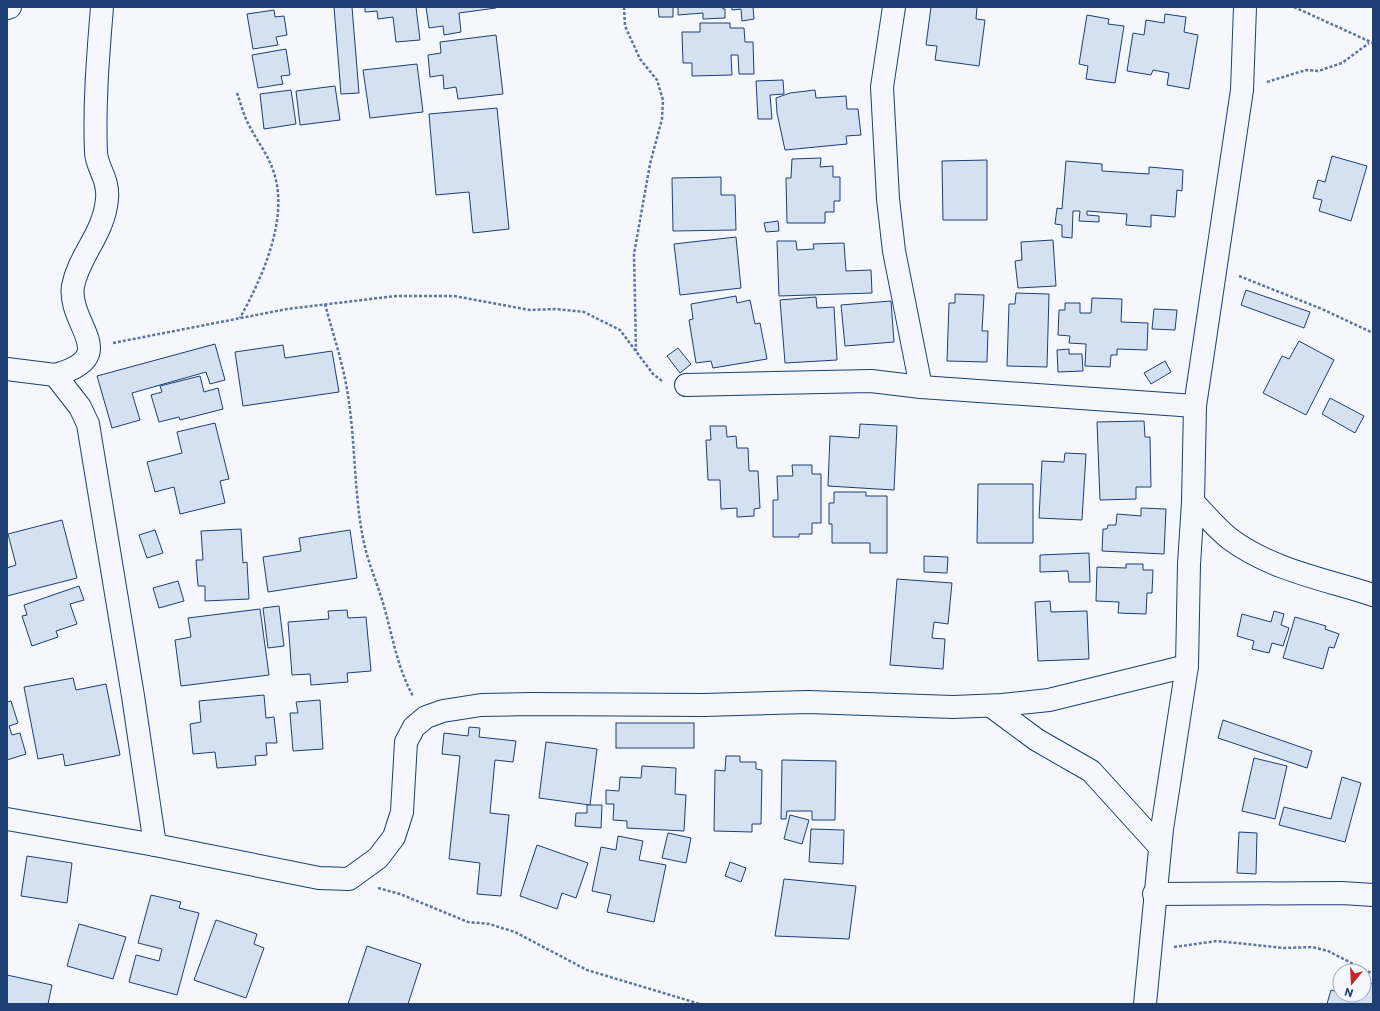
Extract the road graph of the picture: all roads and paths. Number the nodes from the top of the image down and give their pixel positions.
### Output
1 (102, 7) edge
2 (624, 7) edge
3 (894, 7) edge
4 (1245, 7) edge
5 (1294, 7) edge
6 (1369, 43) junction
7 (1373, 44) edge
8 (1242, 90) junction
9 (237, 93) dead end
10 (1216, 266) junction
11 (325, 304) junction
12 (240, 318) junction
13 (1373, 333) edge
14 (90, 348) junction
15 (636, 352) junction
16 (7, 369) edge
17 (55, 375) junction
18 (686, 385) joint
19 (922, 387) junction
20 (1195, 406) junction
21 (1193, 502) junction
22 (1373, 595) edge
23 (1187, 666) junction
24 (991, 706) junction
25 (426, 717) junction
26 (7, 819) edge
27 (155, 845) junction
28 (1160, 847) junction
29 (349, 879) junction
30 (1154, 894) junction
31 (1373, 895) edge
32 (1149, 952) junction
33 (1373, 974) edge
34 (700, 1004) edge
35 (1144, 1004) edge

1 - 14 street
2 - 15 path
3 - 19 street
4 - 8 street
5 - 6 path
6 - 7 path
6 - 8 path
8 - 10 street
9 - 12 path
10 - 13 path
10 - 20 street
11 - 12 path
11 - 15 path
11 - 25 path
12 - 14 path
14 - 17 street
15 - 18 path
16 - 17 street
17 - 27 street
18 - 19 street
19 - 20 street
20 - 21 street
21 - 22 street
21 - 23 street
23 - 24 street
23 - 28 street
24 - 25 street
24 - 28 street
25 - 29 street
26 - 27 street
27 - 29 street
28 - 30 street
29 - 34 path
30 - 31 street
30 - 32 street
32 - 33 path
32 - 35 street

